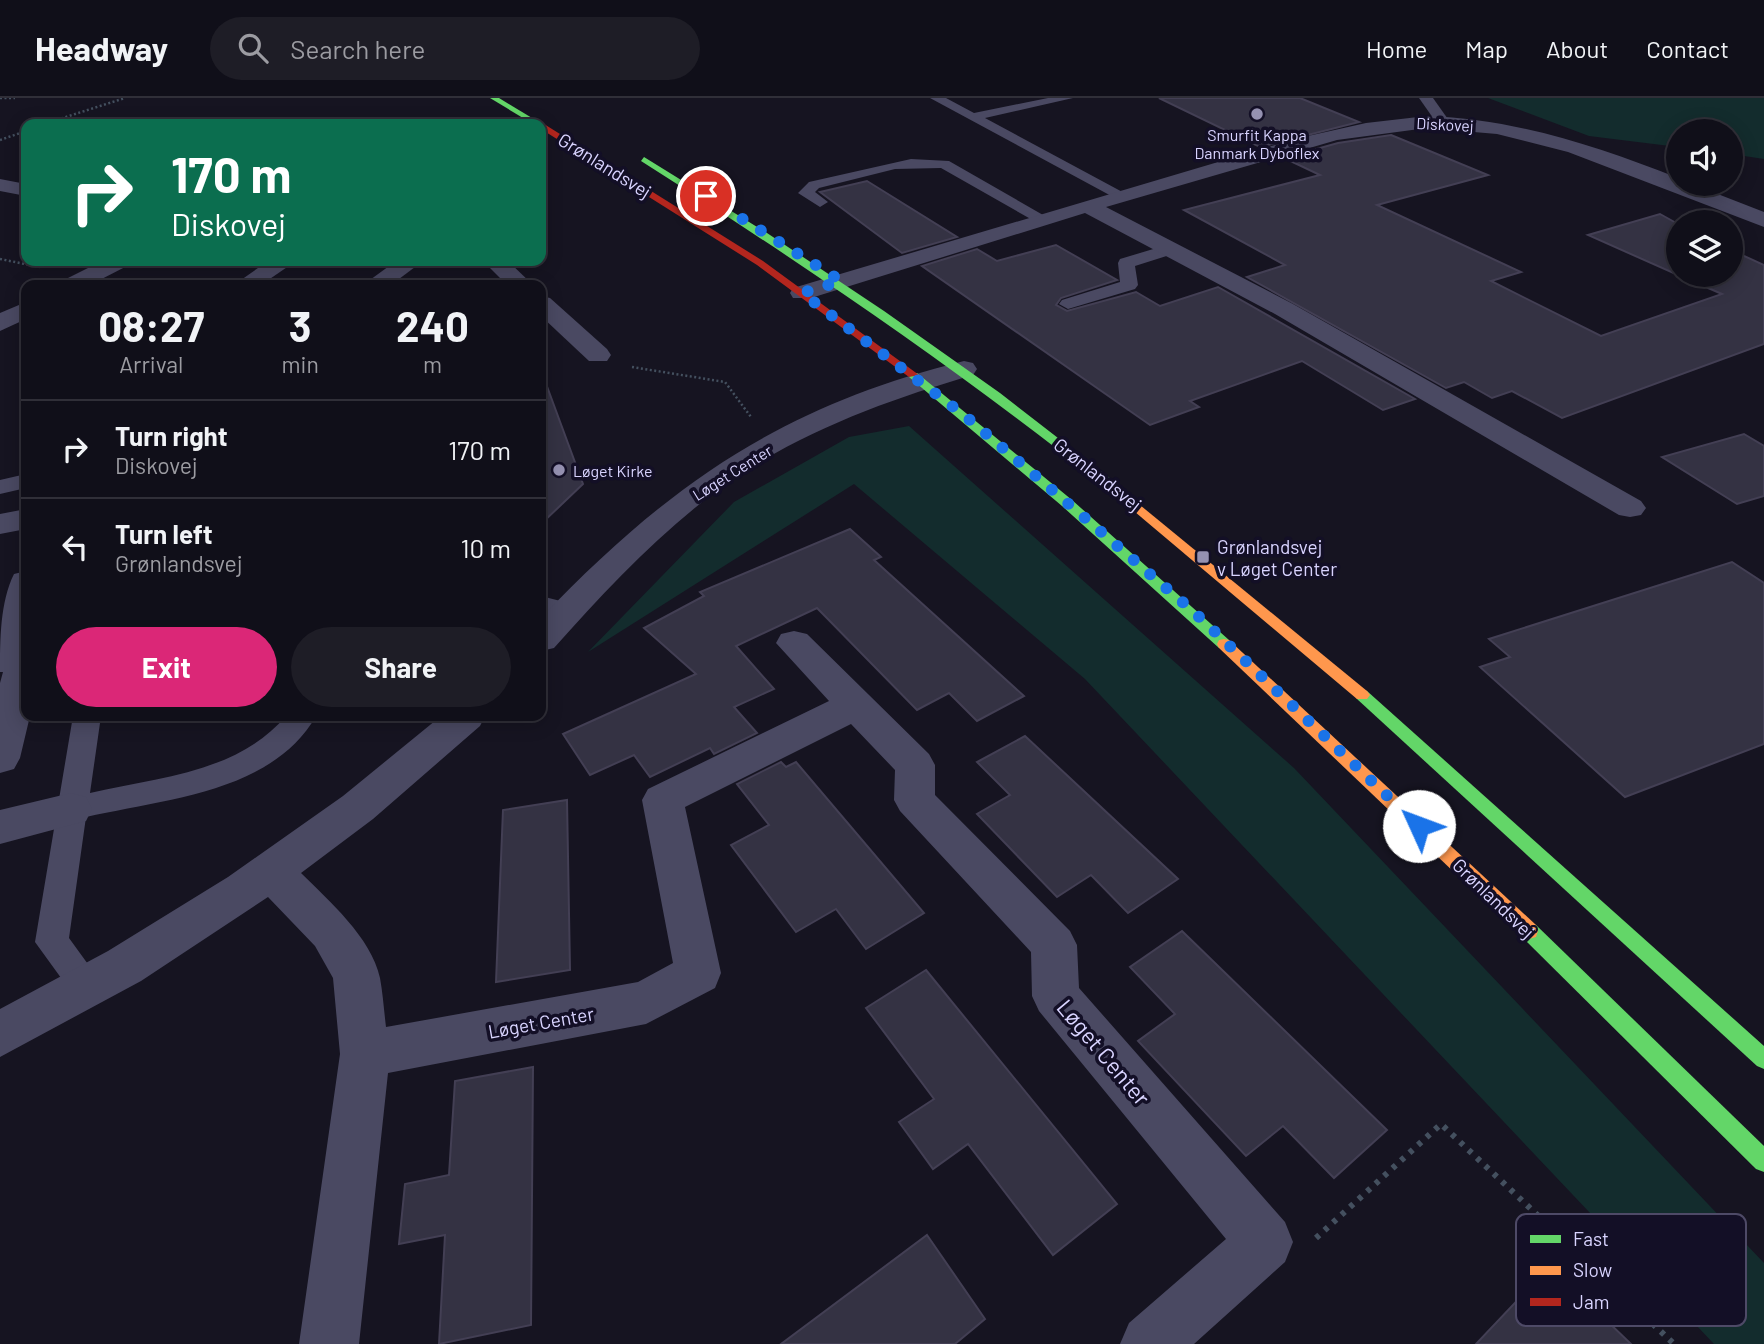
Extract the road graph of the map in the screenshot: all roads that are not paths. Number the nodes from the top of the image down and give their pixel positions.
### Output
1 (494, 98) edge
2 (936, 98) edge
3 (1067, 98) edge
4 (1425, 98) edge
5 (972, 117) junction
6 (530, 119) edge
7 (1443, 122) junction
8 (546, 129) edge
9 (629, 150) dead end
10 (0, 186) edge
11 (21, 189) edge
12 (1120, 195) junction
13 (820, 202) dead end
14 (1087, 206) junction
15 (1042, 219) junction
16 (1764, 220) edge
17 (1170, 249) junction
18 (109, 266) edge
19 (276, 266) edge
20 (404, 266) edge
21 (500, 266) edge
22 (82, 280) edge
23 (253, 280) dead end
24 (382, 280) edge
25 (516, 280) edge
26 (841, 281) junction
27 (802, 293) junction
28 (1068, 304) dead end
29 (546, 308) edge
30 (21, 312) edge
31 (0, 323) edge
32 (598, 355) road end
33 (964, 369) junction
34 (920, 382) junction
35 (21, 482) edge
36 (0, 486) edge
37 (1630, 508) dead end
38 (21, 520) edge
39 (0, 524) edge
40 (554, 608) edge
41 (21, 614) edge
42 (546, 627) edge
43 (794, 643) dead end
44 (14, 660) edge
45 (855, 705) junction
46 (86, 721) edge
47 (299, 721) edge
48 (461, 721) edge
49 (0, 758) edge
50 (71, 809) junction
51 (0, 827) edge
52 (272, 873) junction
53 (89, 989) junction
54 (0, 1034) edge
55 (365, 1054) junction
56 (1764, 1059) edge
57 (1757, 1144) edge
58 (329, 1344) edge
59 (1150, 1344) edge

1 - 6 street, Grønlandsvej
2 - 5 lane
3 - 5 lane
4 - 7 lane
5 - 12 lane
7 - 12 street, Diskovej
7 - 16 street, Diskovej
8 - 27 street, Grønlandsvej
9 - 26 street, Grønlandsvej
10 - 11 street
12 - 14 street, Diskovej
13 - 15 lane
14 - 15 street, Diskovej
14 - 17 street
15 - 26 street, Diskovej
17 - 28 lane
17 - 37 street
18 - 22 street
19 - 23 street
20 - 24 street
21 - 25 street
26 - 27 street, Diskovej
26 - 33 street, Grønlandsvej
27 - 34 street, Grønlandsvej
29 - 32 street
30 - 31 street
33 - 34 street, Løget Center
33 - 56 street, Grønlandsvej
34 - 40 street, Løget Center
34 - 57 street, Grønlandsvej
35 - 36 lane
38 - 39 street
40 - 42 street, Løget Center
41 - 44 street
43 - 45 street, Løget Center
44 - 49 street
45 - 55 street, Løget Center
45 - 59 street, Løget Center
46 - 50 lane
47 - 50 lane
48 - 52 street
50 - 51 street
50 - 53 lane
52 - 53 street
52 - 55 street
53 - 54 street
55 - 58 street

